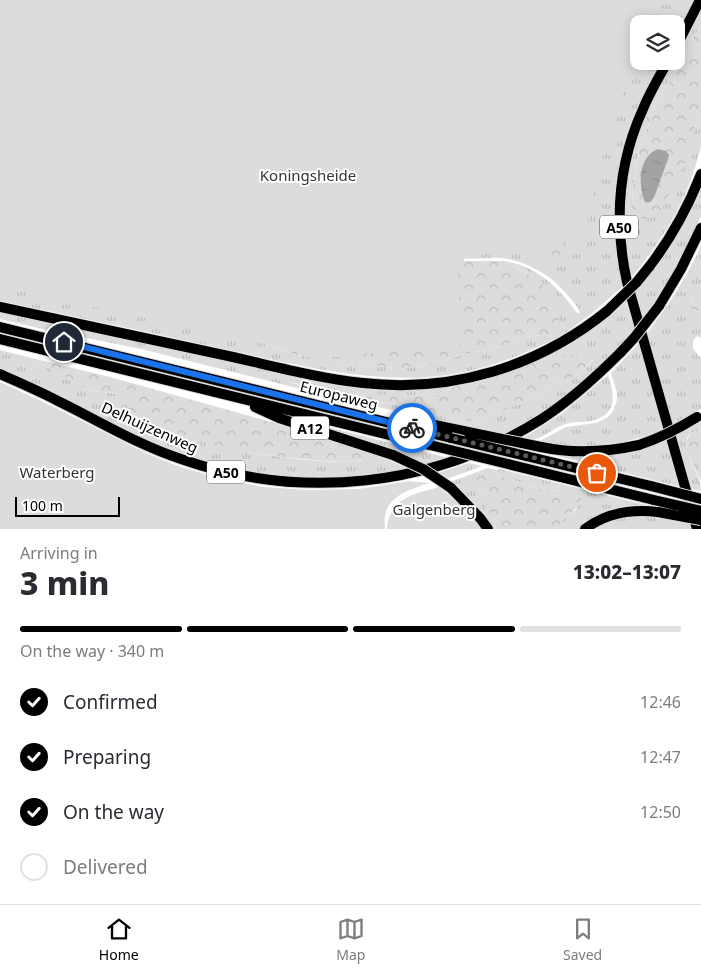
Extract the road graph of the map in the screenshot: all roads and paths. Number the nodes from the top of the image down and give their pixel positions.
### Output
1 (700, 0) edge
2 (685, 32) edge
3 (663, 70) edge
4 (701, 174) edge
5 (701, 228) edge
6 (0, 307) edge
7 (0, 327) edge
8 (0, 339) edge
9 (0, 374) edge
10 (229, 395) junction
11 (362, 416) junction
12 (699, 416) edge
13 (701, 499) edge
14 (701, 511) edge
15 (701, 520) edge
16 (488, 529) edge
17 (585, 529) edge
18 (698, 529) edge

1 - 2 highway
3 - 18 highway, A50
4 - 6 highway, bridge
5 - 9 highway, Delhuijzenweg / A50, bridge
7 - 11 highway, Europaweg / A12
8 - 10 highway, Europaweg / A12
10 - 14 highway, Europaweg / A12, bridge
10 - 16 highway, A12, bridge
11 - 12 highway, A12, bridge
11 - 13 highway, Europaweg / A12, bridge
15 - 17 highway, bridge

